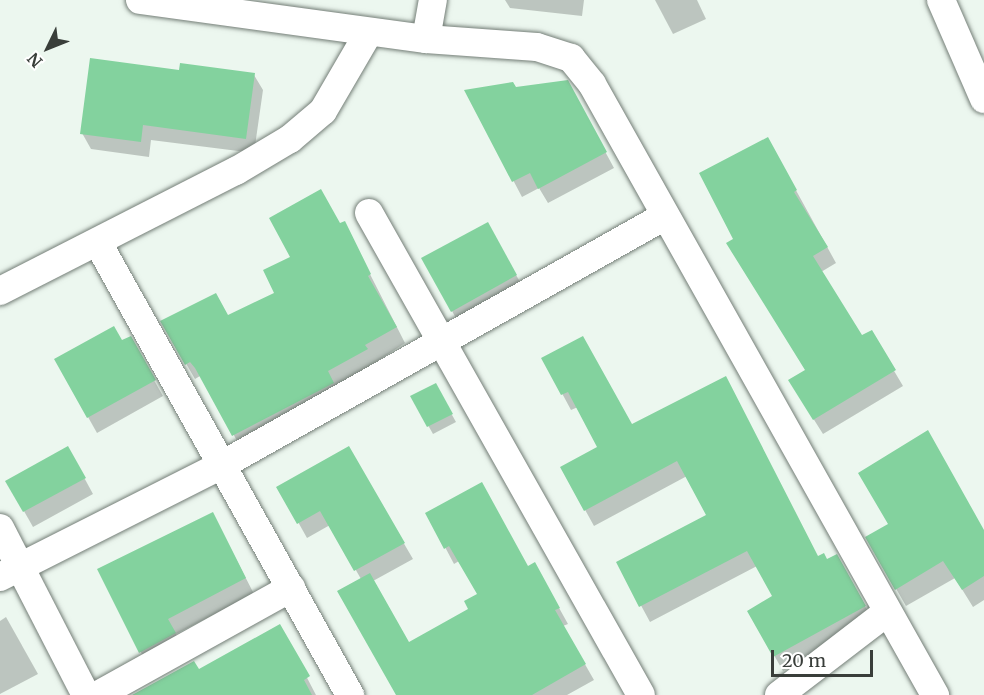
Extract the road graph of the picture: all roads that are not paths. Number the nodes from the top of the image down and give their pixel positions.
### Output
1 (433, 0) edge
2 (941, 0) edge
3 (156, 1) edge
4 (369, 32) junction
5 (426, 39) junction
6 (984, 99) edge
7 (369, 213) dead end
8 (665, 216) junction
9 (98, 243) junction
10 (0, 291) edge
11 (442, 341) junction
12 (222, 465) junction
13 (0, 528) edge
14 (11, 572) edge
15 (291, 588) junction
16 (886, 613) junction
17 (86, 695) edge
18 (98, 695) edge
19 (350, 695) edge
20 (641, 695) edge
21 (779, 695) edge
22 (935, 695) edge

1 - 5 street
2 - 6 street
3 - 4 street
4 - 5 street
4 - 9 street
5 - 8 street
7 - 11 street
8 - 11 street
8 - 16 street
9 - 10 street
9 - 12 street
11 - 12 street
11 - 20 street
12 - 14 street
12 - 15 street
13 - 14 street
14 - 17 street
15 - 18 street
15 - 19 street
16 - 21 street
16 - 22 street

